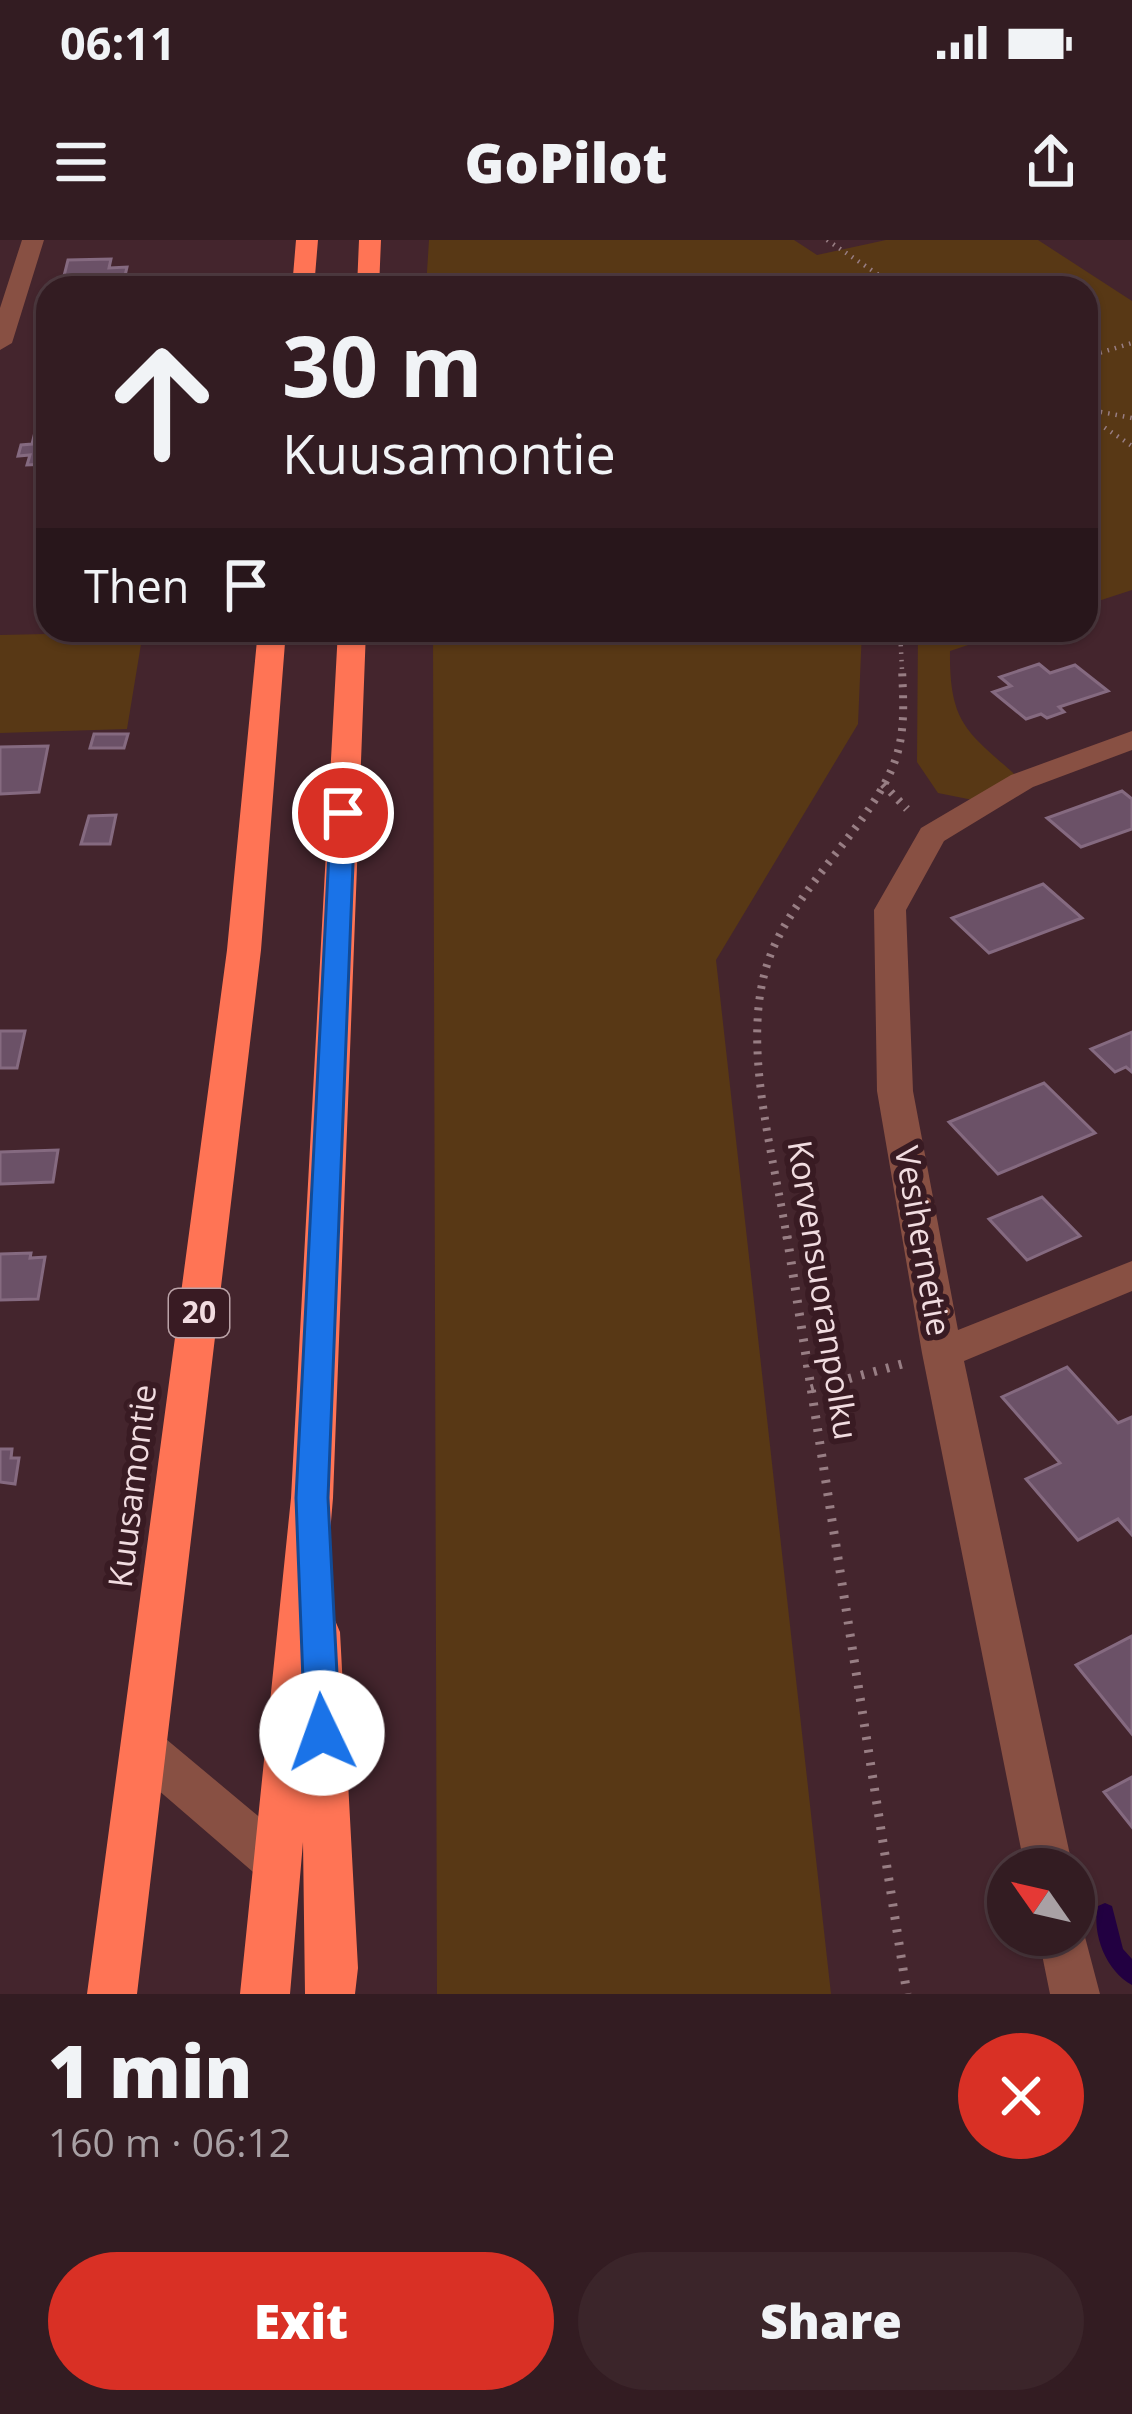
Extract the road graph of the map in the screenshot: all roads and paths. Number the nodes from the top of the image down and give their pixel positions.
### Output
1 (33, 240) edge
2 (307, 240) edge
3 (370, 240) edge
4 (827, 240) edge
5 (304, 276) edge
6 (368, 276) edge
7 (880, 276) edge
8 (0, 343) edge
9 (1132, 343) edge
10 (1098, 353) edge
11 (1098, 414) edge
12 (1132, 418) edge
13 (1098, 421) edge
14 (1132, 446) edge
15 (271, 642) edge
16 (351, 642) edge
17 (901, 642) edge
18 (1132, 740) edge
19 (1132, 1275) edge
20 (942, 1353) junction
21 (811, 1389) junction
22 (312, 1498) junction
23 (144, 1749) junction
24 (1045, 1848) edge
25 (278, 1862) junction
26 (1068, 1956) edge
27 (112, 1994) edge
28 (265, 1994) edge
29 (330, 1994) edge
30 (907, 1994) edge
31 (1076, 1994) edge

1 - 8 street
2 - 5 highway
3 - 6 highway
4 - 7 path
9 - 10 path
11 - 12 path
13 - 14 path
15 - 23 highway, Kuusamontie / 20
16 - 22 highway
17 - 21 path, Korvensuoranpolku
18 - 20 street, Vesihernetie
19 - 20 street
20 - 21 path
20 - 24 street, Vesihernetie
21 - 30 path, Korvensuoranpolku
22 - 25 highway
22 - 29 highway
23 - 25 street
23 - 27 highway, Kuusamontie / 20
25 - 28 highway
26 - 31 street

